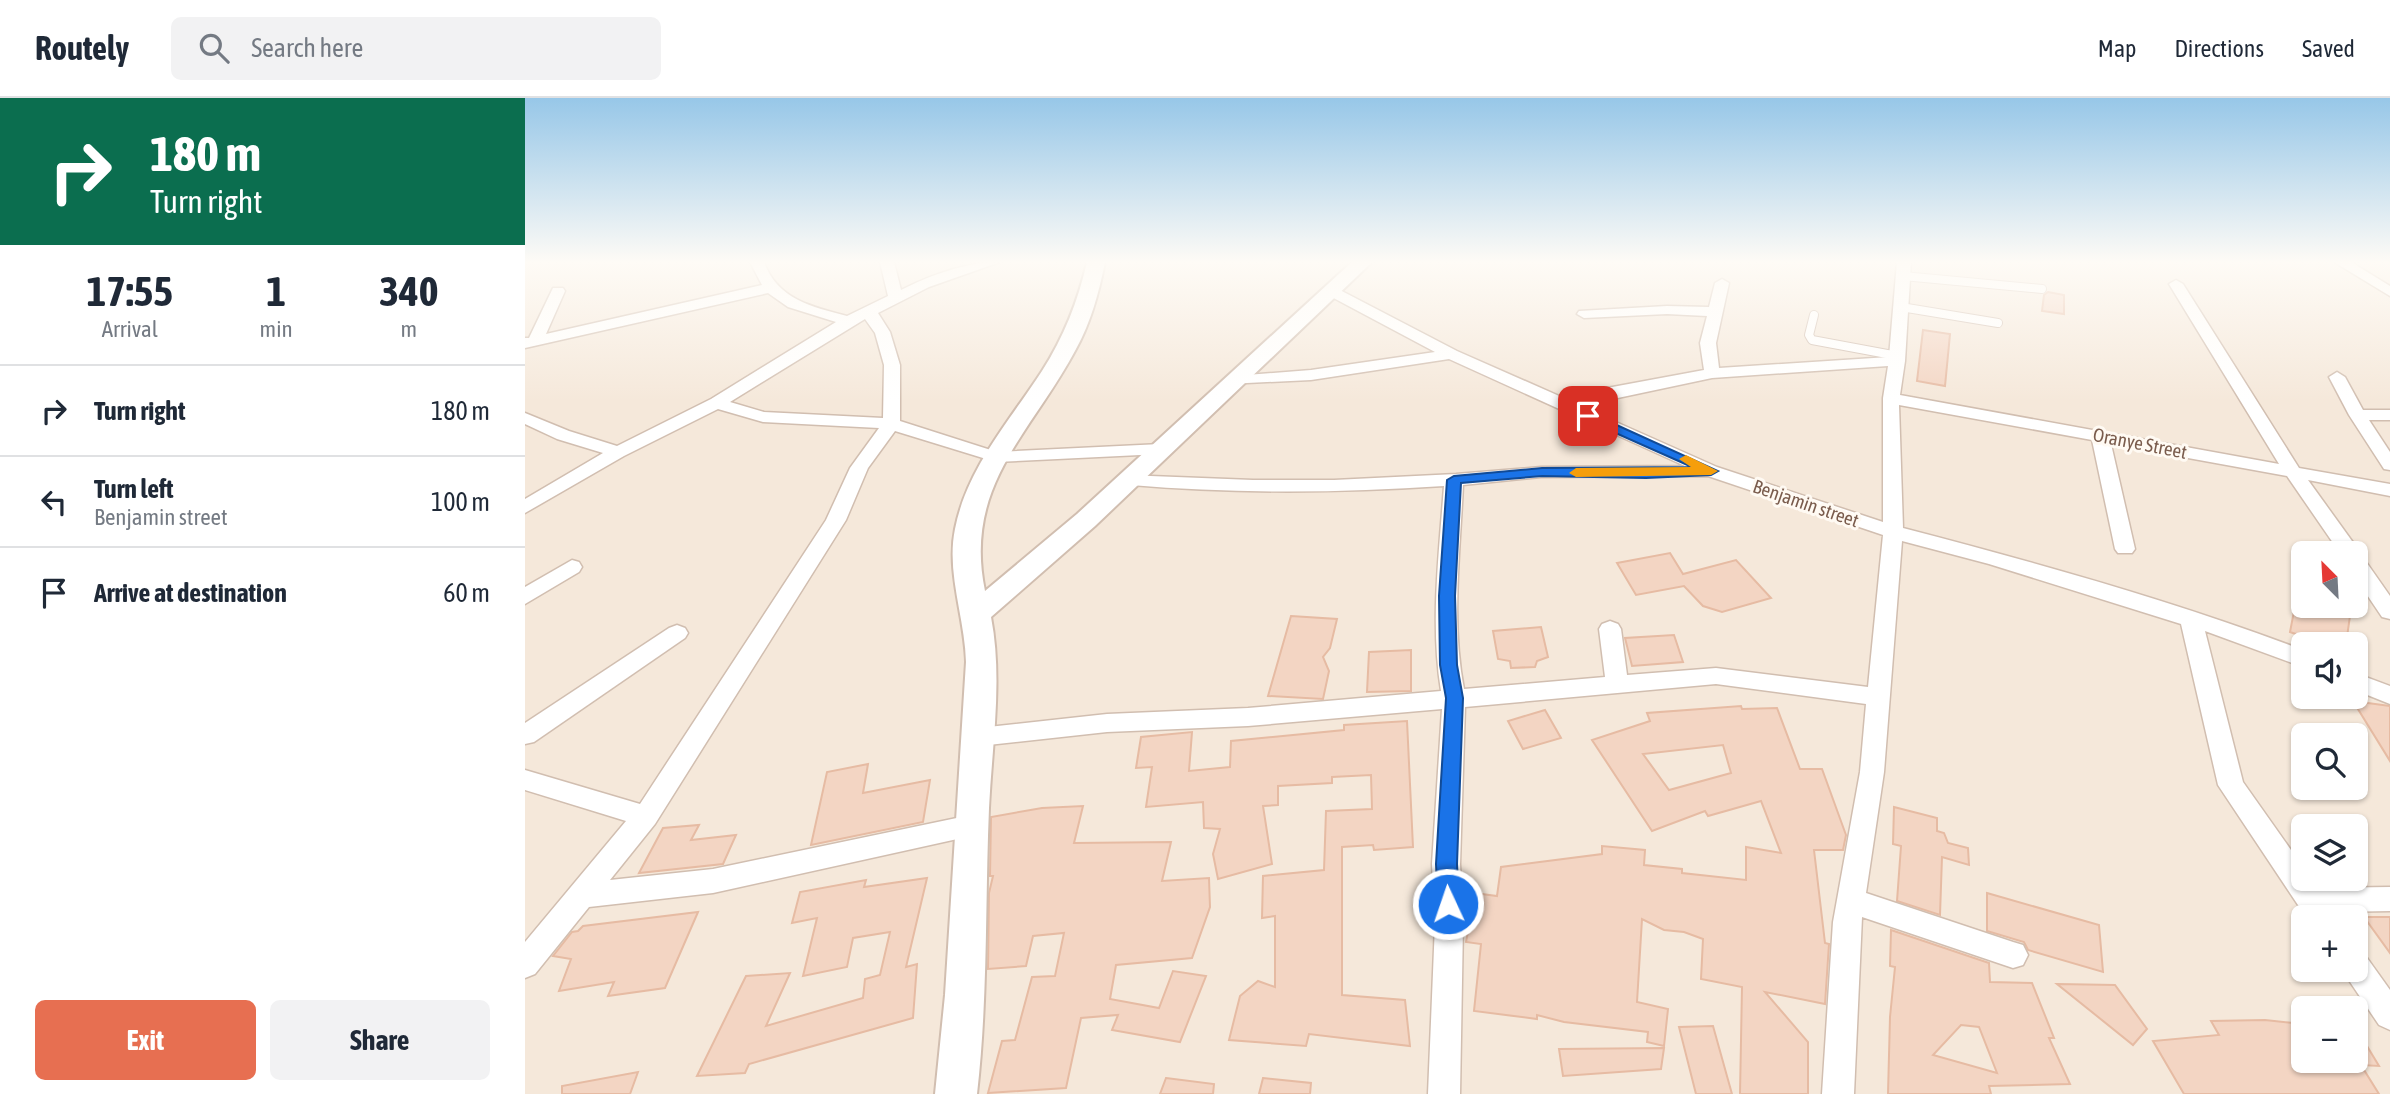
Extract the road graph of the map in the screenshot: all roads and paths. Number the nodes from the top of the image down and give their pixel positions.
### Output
1 (548, 308) edge
2 (678, 308) edge
3 (801, 308) edge
4 (875, 308) edge
5 (1082, 308) edge
6 (1311, 308) edge
7 (1366, 308) edge
8 (1718, 308) edge
9 (1901, 308) edge
10 (1910, 308) edge
11 (2191, 308) edge
12 (870, 311) junction
13 (1717, 312) junction
14 (1584, 314) dead end
15 (1814, 315) dead end
16 (848, 321) junction
17 (1999, 323) dead end
18 (530, 342) edge
19 (1451, 354) junction
20 (1897, 359) junction
21 (1713, 373) junction
22 (2337, 377) dead end
23 (1233, 381) junction
24 (1891, 398) junction
25 (717, 403) junction
26 (1564, 405) junction
27 (2357, 415) junction
28 (2390, 415) edge
29 (525, 418) edge
30 (891, 424) junction
31 (2100, 435) junction
32 (1161, 449) junction
33 (618, 452) junction
34 (996, 457) junction
35 (2390, 465) edge
36 (1711, 471) junction
37 (2294, 474) junction
38 (1131, 479) junction
39 (1454, 480) junction
40 (2390, 490) edge
41 (525, 507) edge
42 (1893, 532) junction
43 (2341, 541) edge
44 (2125, 549) dead end
45 (572, 566) dead end
46 (2368, 580) edge
47 (525, 597) edge
48 (2390, 611) edge
49 (977, 613) junction
50 (2191, 620) junction
51 (1610, 629) dead end
52 (677, 633) dead end
53 (2291, 654) edge
54 (1617, 684) junction
55 (2368, 686) edge
56 (2390, 695) edge
57 (1878, 697) junction
58 (1454, 698) junction
59 (525, 735) edge
60 (978, 737) junction
61 (525, 780) edge
62 (646, 816) junction
63 (971, 826) junction
64 (583, 895) junction
65 (2390, 900) edge
66 (1851, 901) junction
67 (2313, 905) edge
68 (2349, 905) edge
69 (2013, 955) dead end
70 (525, 964) edge
71 (2367, 982) edge
72 (2390, 1015) edge
73 (956, 1094) edge
74 (1444, 1094) edge
75 (1838, 1094) edge

1 - 18 street
2 - 18 street
3 - 16 street
4 - 12 street
5 - 34 street
6 - 23 street
7 - 19 street, Benjamin street
8 - 13 street
9 - 20 street
10 - 17 lane
11 - 37 street
12 - 16 street
12 - 30 street
13 - 14 street
13 - 21 street
15 - 20 lane
16 - 25 street
19 - 23 street
19 - 26 street, Benjamin street
20 - 21 street
20 - 24 street
21 - 26 street
22 - 27 street
23 - 32 street
24 - 31 street, Oranye Street
24 - 42 street
25 - 30 street
25 - 33 street
26 - 36 street, Benjamin street
27 - 28 street
27 - 35 street
29 - 33 street
30 - 34 street
30 - 62 street
31 - 37 street, Oranye Street
31 - 44 street
32 - 34 street
32 - 38 street
33 - 41 street
34 - 49 street
36 - 39 street
36 - 42 street, Benjamin street
37 - 40 street, Oranye Street
37 - 43 street
38 - 39 street
38 - 49 street
39 - 58 street
42 - 50 street, Benjamin street
42 - 57 street
45 - 47 street
46 - 48 street
49 - 60 street
50 - 53 street, Benjamin street
50 - 67 street
51 - 54 street
52 - 59 street
54 - 57 street
54 - 58 street
55 - 56 street
57 - 66 street
58 - 60 street
58 - 74 street
60 - 63 street
61 - 62 street
62 - 64 street
63 - 64 street
63 - 73 street
64 - 70 street
65 - 68 street
66 - 69 street
66 - 75 street
71 - 72 street

